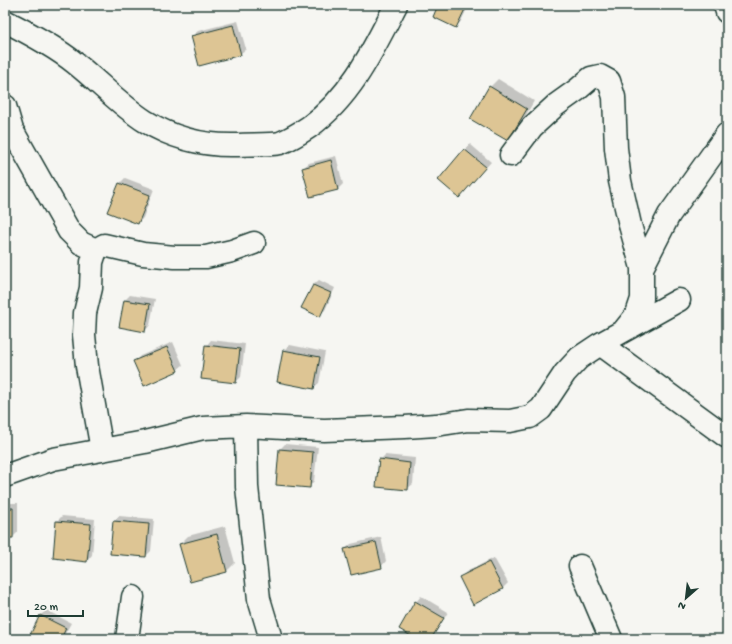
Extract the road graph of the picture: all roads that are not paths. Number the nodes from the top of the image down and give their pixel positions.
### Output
1 (396, 5) edge
2 (725, 5) edge
3 (727, 12) edge
4 (5, 21) edge
5 (5, 106) edge
6 (727, 134) edge
7 (511, 155) dead end
8 (254, 243) dead end
9 (96, 250) junction
10 (642, 268) junction
11 (679, 300) dead end
12 (625, 330) junction
13 (600, 344) junction
14 (246, 426) junction
15 (727, 437) edge
16 (102, 450) junction
17 (5, 476) edge
18 (580, 566) dead end
19 (133, 597) dead end
20 (127, 639) edge
21 (271, 639) edge
22 (611, 639) edge

1 - 4 street
2 - 3 street
5 - 9 street
6 - 10 street
7 - 10 street
8 - 9 street
9 - 16 street
10 - 12 street
11 - 12 street
12 - 13 street
13 - 14 street
13 - 15 street
14 - 16 street
14 - 21 street
16 - 17 street
18 - 22 street
19 - 20 street

